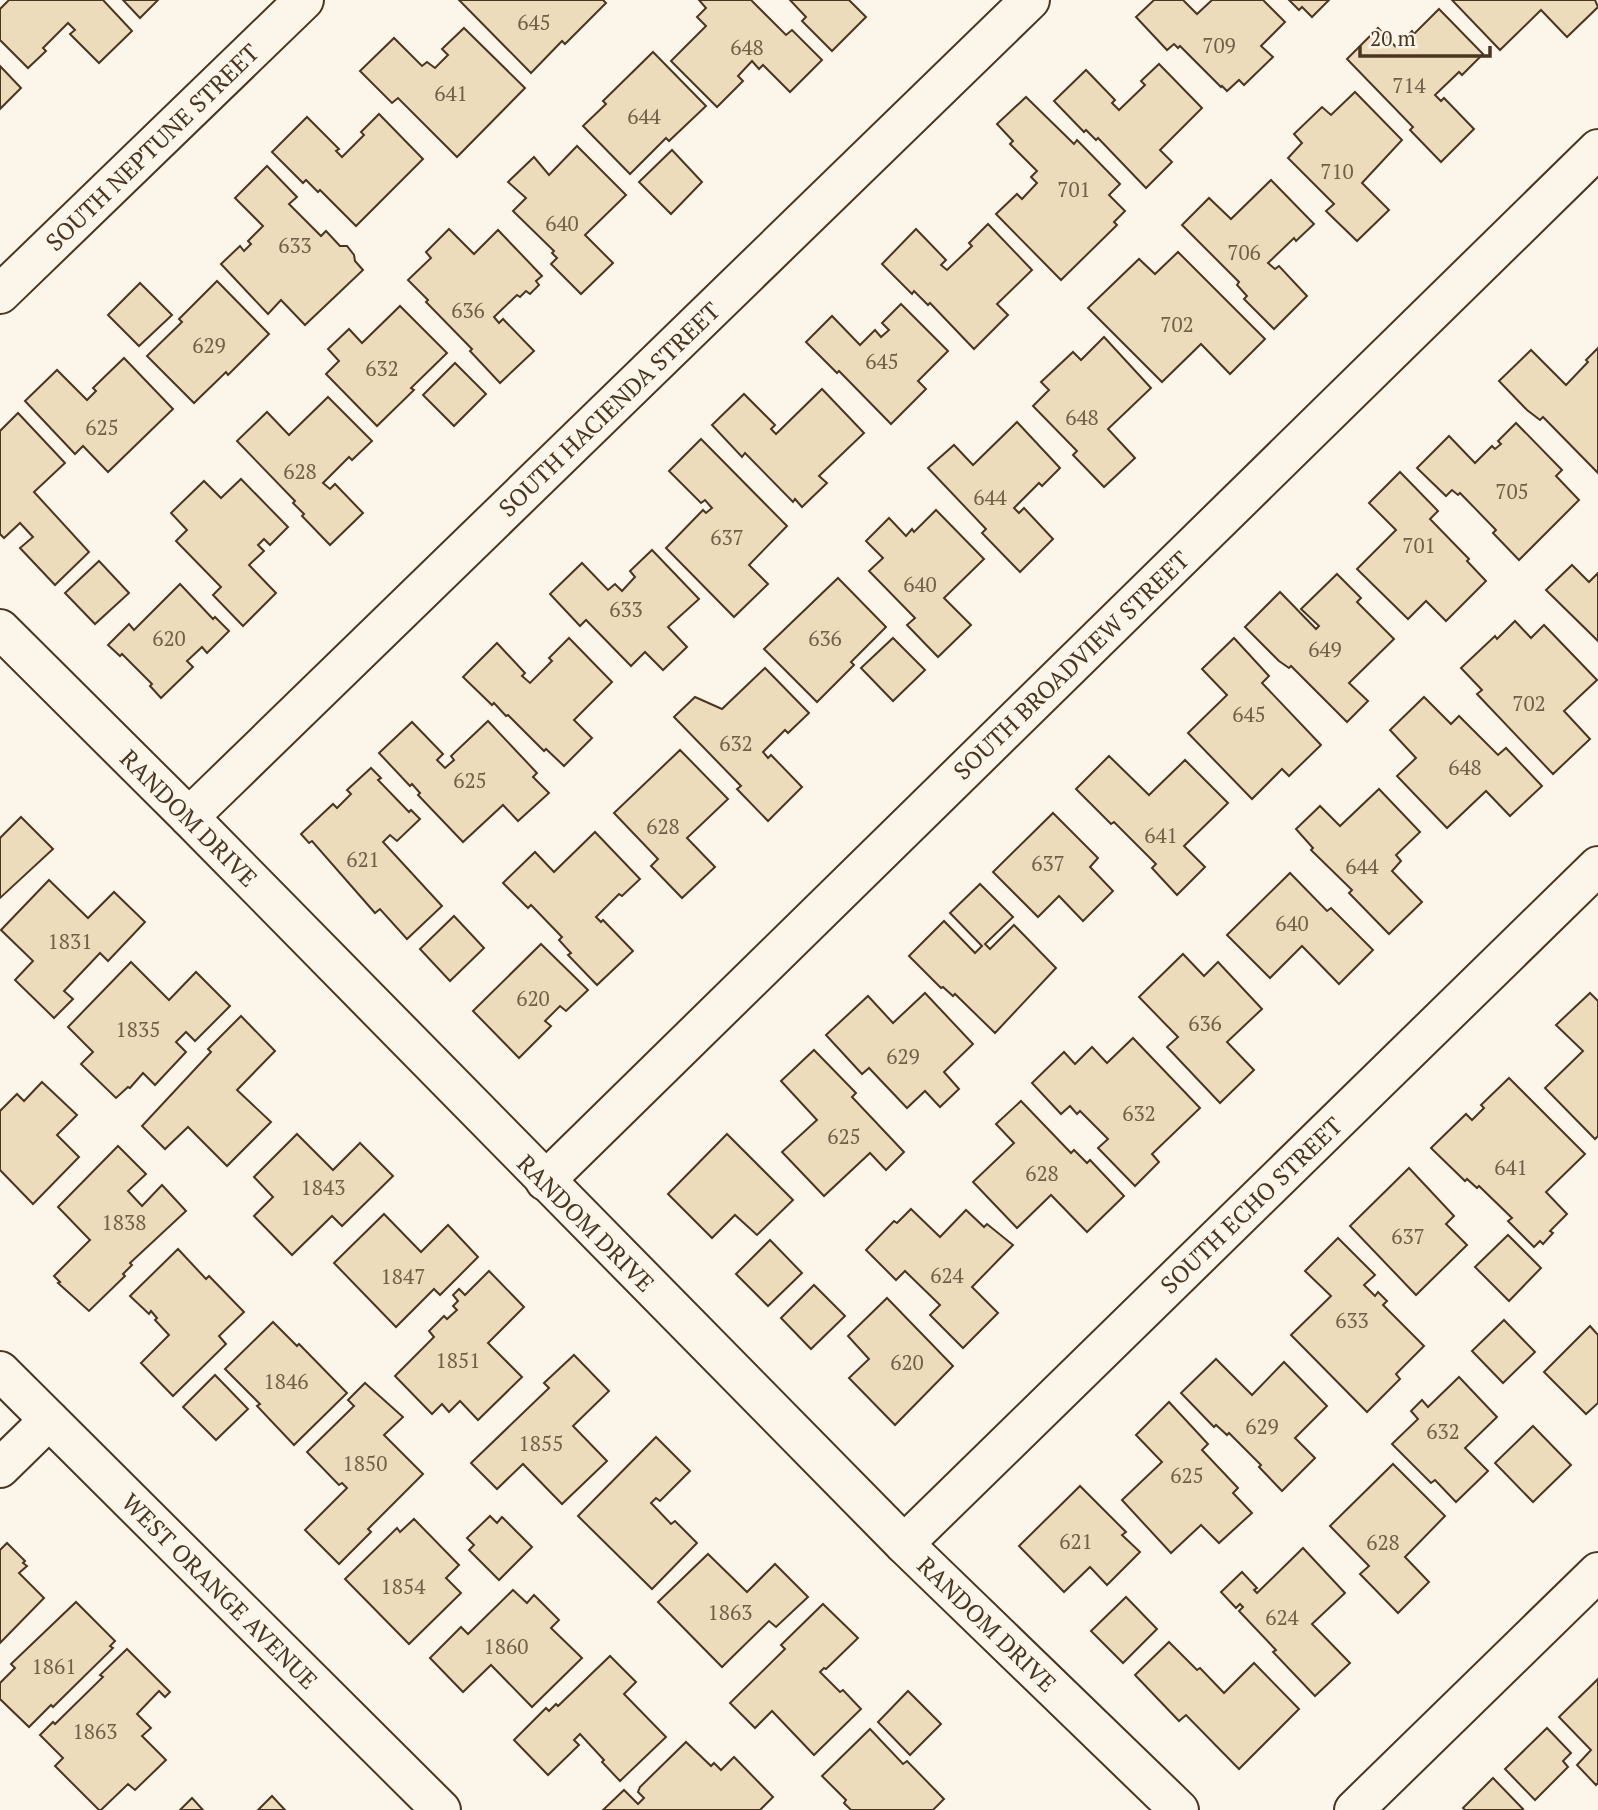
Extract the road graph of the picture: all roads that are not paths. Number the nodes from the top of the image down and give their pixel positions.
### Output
1 (304, 0) edge
2 (1030, 0) edge
3 (1598, 149) edge
4 (0, 294) edge
5 (0, 629) edge
6 (189, 817) junction
7 (1598, 866) edge
8 (545, 1181) junction
9 (0, 1371) edge
10 (49, 1420) junction
11 (0, 1468) edge
12 (904, 1544) junction
13 (1598, 1572) edge
14 (441, 1810) edge
15 (1179, 1810) edge
16 (1354, 1810) edge

1 - 4 street, SOUTH NEPTUNE STREET
2 - 6 street, SOUTH HACIENDA STREET
3 - 8 street, SOUTH BROADVIEW STREET
5 - 6 street, RANDOM DRIVE
6 - 8 street, RANDOM DRIVE
7 - 12 street, SOUTH ECHO STREET
8 - 12 street, RANDOM DRIVE
9 - 10 street, WEST ORANGE AVENUE
10 - 11 street
10 - 14 street, WEST ORANGE AVENUE
12 - 15 street, RANDOM DRIVE
13 - 16 street

